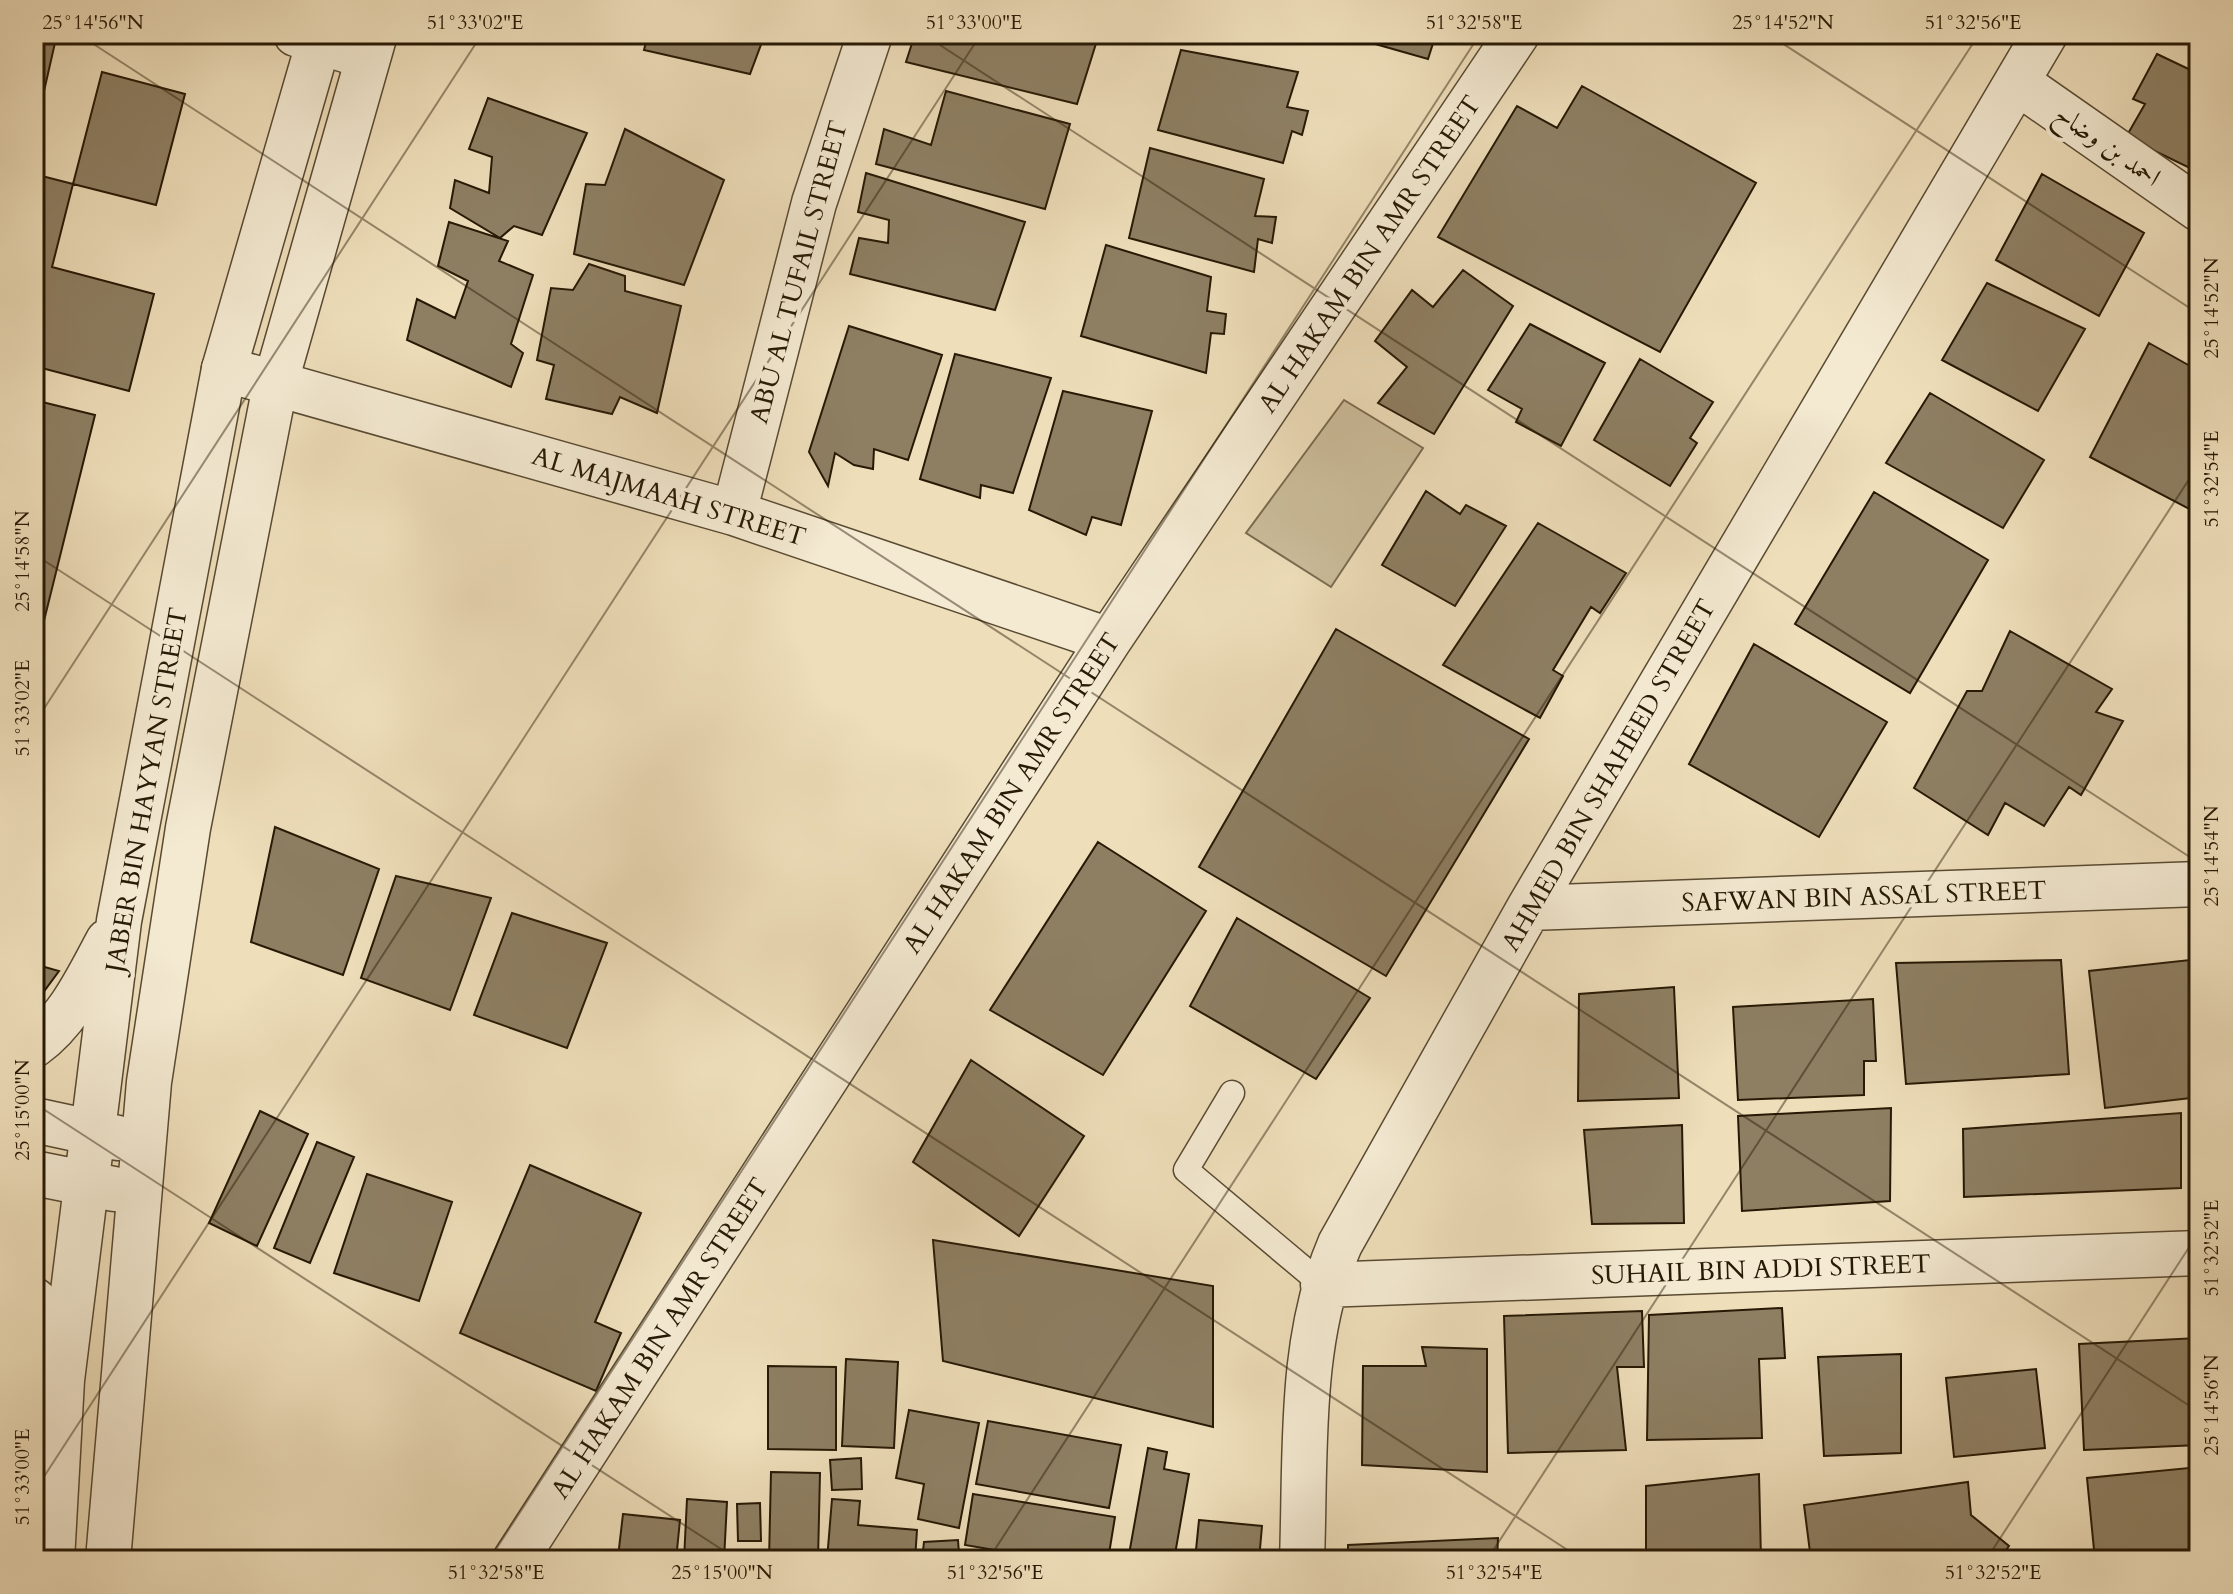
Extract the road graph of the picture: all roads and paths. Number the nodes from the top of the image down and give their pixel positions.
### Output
1 (870, 34) edge
2 (1517, 34) edge
3 (2045, 34) edge
4 (312, 36) edge
5 (371, 46) edge
6 (2017, 82) junction
7 (2199, 209) edge
8 (224, 369) junction
9 (276, 381) junction
10 (734, 513) junction
11 (1109, 640) junction
12 (2199, 884) edge
13 (1529, 908) junction
14 (119, 921) junction
15 (34, 1045) edge
16 (1232, 1093) dead end
17 (34, 1120) edge
18 (91, 1134) junction
19 (144, 1142) junction
20 (34, 1173) edge
21 (85, 1186) junction
22 (138, 1191) junction
23 (2199, 1253) edge
24 (1323, 1285) junction
25 (34, 1300) edge
26 (62, 1380) junction
27 (52, 1560) edge
28 (108, 1560) edge
29 (515, 1560) edge
30 (1302, 1560) edge

1 - 10 street, ABU AL TUFAIL STREET
2 - 11 street, AL HAKAM BIN AMR STREET
3 - 6 street, AHMED BIN SHAHEED STREET
4 - 5 street
4 - 8 street, JABER BIN HAYYAN STREET
5 - 9 street, JABER BIN HAYYAN STREET
6 - 7 street, احمد بن وضاح
6 - 13 street, AHMED BIN SHAHEED STREET
8 - 9 street, AL MAJMAAH STREET
8 - 14 street, JABER BIN HAYYAN STREET
9 - 10 street, AL MAJMAAH STREET
9 - 19 street, JABER BIN HAYYAN STREET
10 - 11 street, AL MAJMAAH STREET
11 - 29 street, AL HAKAM BIN AMR STREET
12 - 13 street, SAFWAN BIN ASSAL STREET
13 - 24 street, AHMED BIN SHAHEED STREET
14 - 15 street
14 - 18 street, JABER BIN HAYYAN STREET
16 - 24 lane
17 - 18 street
18 - 19 street
18 - 21 street, JABER BIN HAYYAN STREET
19 - 22 street, JABER BIN HAYYAN STREET
20 - 21 street
21 - 22 street
21 - 26 street, JABER BIN HAYYAN STREET
22 - 28 street, JABER BIN HAYYAN STREET
23 - 24 street, SUHAIL BIN ADDI STREET
24 - 30 street, AHMED BIN SHAHEED STREET
25 - 26 street
26 - 27 street, JABER BIN HAYYAN STREET

